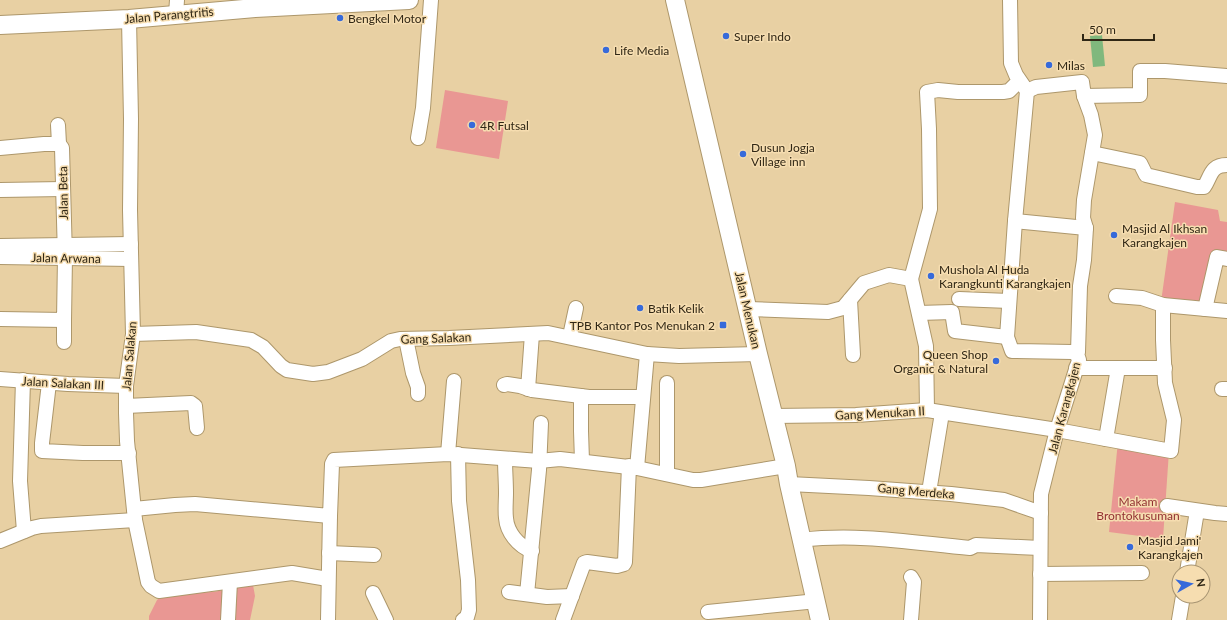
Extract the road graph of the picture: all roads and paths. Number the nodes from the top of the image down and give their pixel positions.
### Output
1 (409, 0) edge
2 (431, 0) edge
3 (675, 0) edge
4 (1010, 0) edge
5 (255, 4) edge
6 (176, 7) edge
7 (129, 19) junction
8 (0, 25) edge
9 (1227, 76) edge
10 (1023, 86) junction
11 (1084, 96) junction
12 (58, 124) dead end
13 (418, 138) dead end
14 (59, 144) junction
15 (0, 148) edge
16 (1092, 153) junction
17 (1227, 165) edge
18 (63, 189) junction
19 (0, 190) edge
20 (1015, 221) junction
21 (1086, 228) junction
22 (131, 244) junction
23 (0, 246) edge
24 (65, 251) junction
25 (0, 257) edge
26 (131, 258) junction
27 (1227, 258) edge
28 (911, 279) junction
29 (1116, 296) dead end
30 (959, 299) dead end
31 (850, 300) junction
32 (1009, 301) junction
33 (1163, 305) junction
34 (576, 308) dead end
35 (748, 309) junction
36 (1205, 309) junction
37 (1227, 311) edge
38 (919, 313) junction
39 (0, 319) edge
40 (64, 320) junction
41 (133, 334) junction
42 (532, 334) junction
43 (570, 336) junction
44 (1007, 337) junction
45 (406, 339) junction
46 (64, 342) dead end
47 (647, 354) junction
48 (758, 354) junction
49 (853, 355) dead end
50 (1077, 361) junction
51 (1118, 368) junction
52 (1165, 368) junction
53 (0, 379) edge
54 (23, 380) junction
55 (454, 381) dead end
56 (49, 382) junction
57 (667, 383) dead end
58 (504, 385) dead end
59 (126, 386) junction
60 (528, 389) junction
61 (418, 394) dead end
62 (581, 396) junction
63 (643, 397) junction
64 (126, 406) junction
65 (927, 410) junction
66 (942, 413) junction
67 (774, 416) junction
68 (541, 423) dead end
69 (197, 428) dead end
70 (1057, 430) junction
71 (1106, 439) junction
72 (129, 453) junction
73 (453, 454) junction
74 (505, 459) junction
75 (539, 461) junction
76 (582, 461) junction
77 (786, 466) junction
78 (633, 467) junction
79 (667, 474) junction
80 (788, 484) junction
81 (929, 492) junction
82 (1167, 506) dead end
83 (1197, 511) junction
84 (1041, 513) junction
85 (1227, 514) edge
86 (134, 515) junction
87 (330, 516) junction
88 (24, 531) junction
89 (802, 540) junction
90 (0, 541) edge
91 (1040, 548) junction
92 (532, 551) junction
93 (329, 553) junction
94 (374, 555) dead end
95 (1188, 564) edge
96 (1142, 573) dead end
97 (1040, 574) junction
98 (911, 577) dead end
99 (328, 580) junction
100 (230, 582) junction
101 (509, 592) dead end
102 (373, 593) dead end
103 (527, 594) junction
104 (572, 596) junction
105 (817, 601) junction
106 (1182, 604) edge
107 (708, 612) dead end
108 (228, 620) edge
109 (328, 620) edge
110 (386, 620) edge
111 (463, 620) edge
112 (563, 620) edge
113 (820, 620) edge
114 (911, 620) edge
115 (1040, 620) edge
116 (1179, 620) edge

1 - 5 main road, Jalan Parangtritis
2 - 13 street
3 - 35 main road, Jalan Menukan
4 - 10 street
5 - 6 main road, Jalan Parangtritis
6 - 7 main road, Jalan Parangtritis
7 - 8 main road, Jalan Parangtritis
7 - 22 street, Jalan Salakan
9 - 11 street
10 - 11 street
10 - 20 street
10 - 28 street
11 - 16 street
12 - 14 street, Jalan Beta
14 - 15 street
14 - 18 street, Jalan Beta
16 - 17 street
16 - 21 street
18 - 19 street
18 - 24 street, Jalan Beta
20 - 21 street
20 - 32 street
21 - 50 street
22 - 24 street, Jalan Arwana
22 - 26 street, Jalan Salakan
23 - 24 street, Jalan Arwana
24 - 25 street, Jalan Arwana
24 - 26 street, Jalan Arwana
24 - 40 street, Jalan Beta
26 - 41 street, Jalan Salakan
27 - 36 street
28 - 31 street
28 - 38 street
29 - 33 street
30 - 32 street
31 - 35 street
31 - 49 street
32 - 44 street
33 - 36 street
33 - 52 street
34 - 43 street
35 - 48 main road, Jalan Menukan
36 - 37 street
38 - 44 street
38 - 65 street
39 - 40 street
40 - 46 street, Jalan Beta
41 - 45 street, Gang Salakan
41 - 59 street, Jalan Salakan
42 - 43 street, Gang Salakan
42 - 45 street, Gang Salakan
42 - 60 street
43 - 47 street, Gang Salakan
44 - 50 street, Jalan Karangkajen
45 - 61 street
47 - 48 street, Gang Salakan
47 - 63 street
48 - 67 main road, Jalan Menukan
50 - 51 street
50 - 70 street, Jalan Karangkajen
51 - 52 street
51 - 71 street
52 - 71 street, Gang Menukan II
53 - 54 street, Jalan Salakan III
54 - 56 street, Jalan Salakan III
54 - 88 street
55 - 73 street
56 - 59 street, Jalan Salakan III
56 - 72 street
57 - 79 street
58 - 60 street
59 - 64 street, Jalan Salakan
60 - 62 street
62 - 63 street
62 - 76 street
63 - 78 street
64 - 69 street
64 - 72 street, Jalan Salakan
65 - 66 street, Gang Menukan II
65 - 67 street, Gang Menukan II
66 - 70 street, Gang Menukan II
66 - 81 street
67 - 77 main road, Jalan Menukan
68 - 75 street
70 - 71 street, Gang Menukan II
70 - 84 street, Jalan Karangkajen
72 - 86 street, Jalan Salakan
73 - 74 street
73 - 87 street
73 - 111 street
74 - 75 street
74 - 92 street
75 - 76 street
75 - 92 street
76 - 78 street
77 - 79 street
77 - 80 main road, Jalan Menukan
78 - 79 street
78 - 104 street
80 - 81 street, Gang Merdeka
80 - 89 main road, Jalan Menukan
81 - 84 street, Gang Merdeka
82 - 83 street
83 - 85 street
83 - 95 street
84 - 91 street, Jalan Karangkajen
86 - 87 street
86 - 88 street
86 - 100 street, Jalan Salakan
87 - 93 street
88 - 90 street
89 - 91 street
89 - 105 main road, Jalan Menukan
91 - 97 street, Jalan Karangkajen
92 - 103 street
93 - 94 street
93 - 99 street
96 - 97 street
97 - 115 street, Jalan Karangkajen
98 - 114 street
99 - 100 street
99 - 109 street
100 - 108 street
101 - 103 street
102 - 110 street
103 - 104 street
104 - 112 street
105 - 107 street
105 - 113 main road, Jalan Menukan
106 - 116 street

